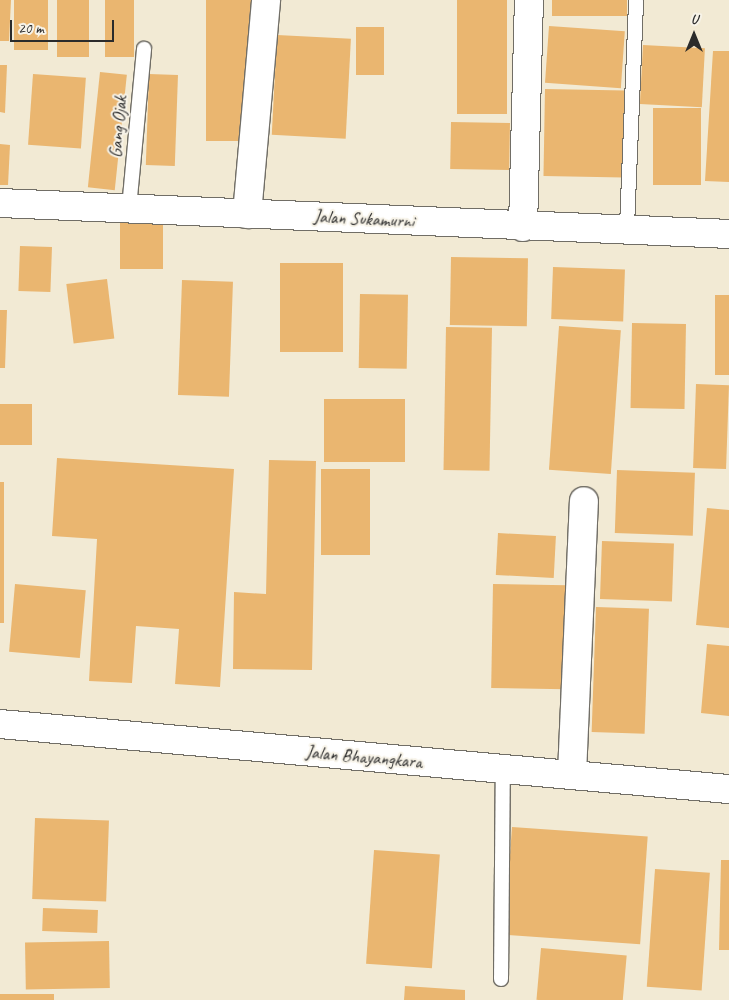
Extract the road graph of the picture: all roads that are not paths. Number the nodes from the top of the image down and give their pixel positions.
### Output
1 (266, 0) edge
2 (529, 0) edge
3 (636, 0) edge
4 (144, 49) dead end
5 (0, 202) edge
6 (129, 208) junction
7 (248, 214) junction
8 (523, 227) junction
9 (627, 227) junction
10 (729, 234) edge
11 (584, 501) dead end
12 (0, 724) edge
13 (503, 769) junction
14 (572, 774) junction
15 (729, 789) edge
16 (501, 979) dead end

1 - 7 street
2 - 8 street
3 - 9 lane
4 - 6 lane, Gang Ojak
5 - 6 street, Jalan Sukamurni
6 - 7 street, Jalan Sukamurni
7 - 8 street, Jalan Sukamurni
8 - 9 street, Jalan Sukamurni
9 - 10 street, Jalan Sukamurni
11 - 14 street
12 - 13 street, Jalan Bhayangkara
13 - 14 street, Jalan Bhayangkara
13 - 16 lane
14 - 15 street, Jalan Bhayangkara

